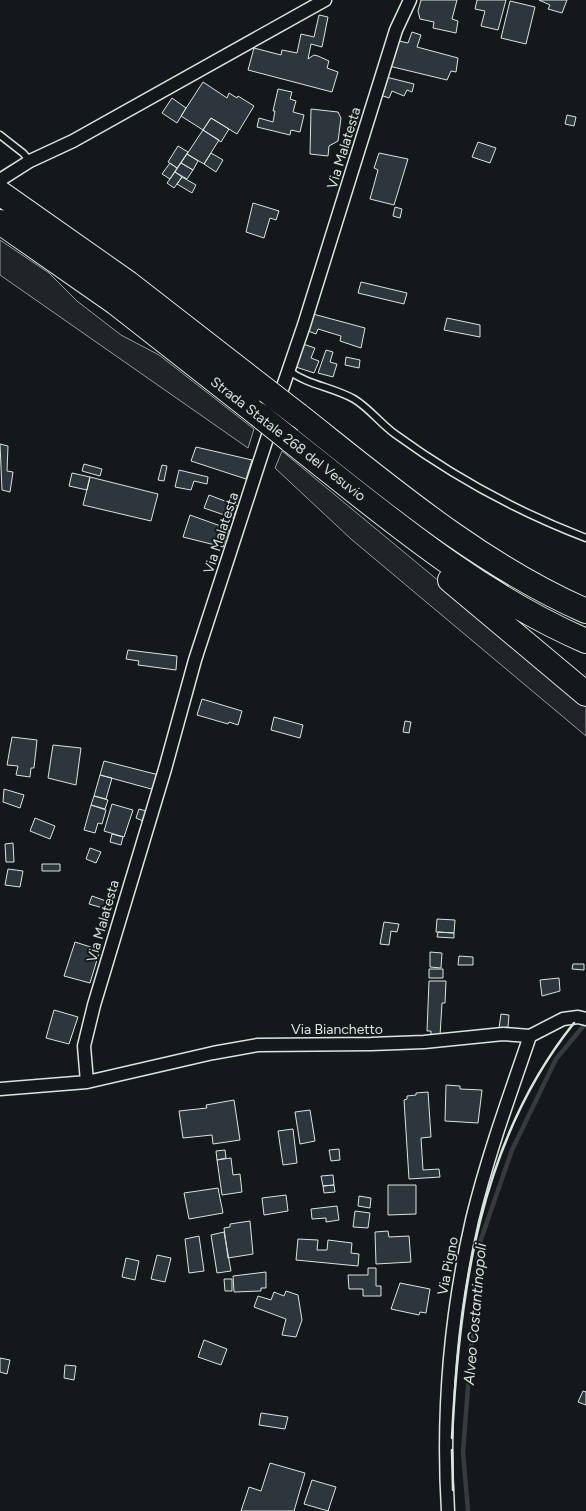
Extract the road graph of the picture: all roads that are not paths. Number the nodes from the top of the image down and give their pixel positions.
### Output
1 (325, 0) edge
2 (410, 0) edge
3 (0, 135) edge
4 (30, 161) junction
5 (1, 189) edge
6 (0, 222) edge
7 (288, 370) junction
8 (375, 508) junction
9 (586, 538) edge
10 (586, 611) edge
11 (586, 641) edge
12 (586, 694) edge
13 (582, 1018) edge
14 (530, 1036) junction
15 (87, 1082) junction
16 (0, 1089) edge
17 (448, 1511) edge

1 - 4 street
2 - 7 street, Via Malatesta
3 - 4 lane
4 - 5 street
5 - 10 highway, Strada Statale 268 del Vesuvio, bridge
6 - 8 highway, Strada Statale 268 del Vesuvio, bridge
7 - 9 lane
7 - 15 street, Via Malatesta
8 - 11 highway, Strada Statale 268 del Vesuvio
8 - 12 highway
13 - 14 street
14 - 15 street, Via Bianchetto
14 - 17 street, Via Pigno
15 - 16 street, Via Bianchetto

